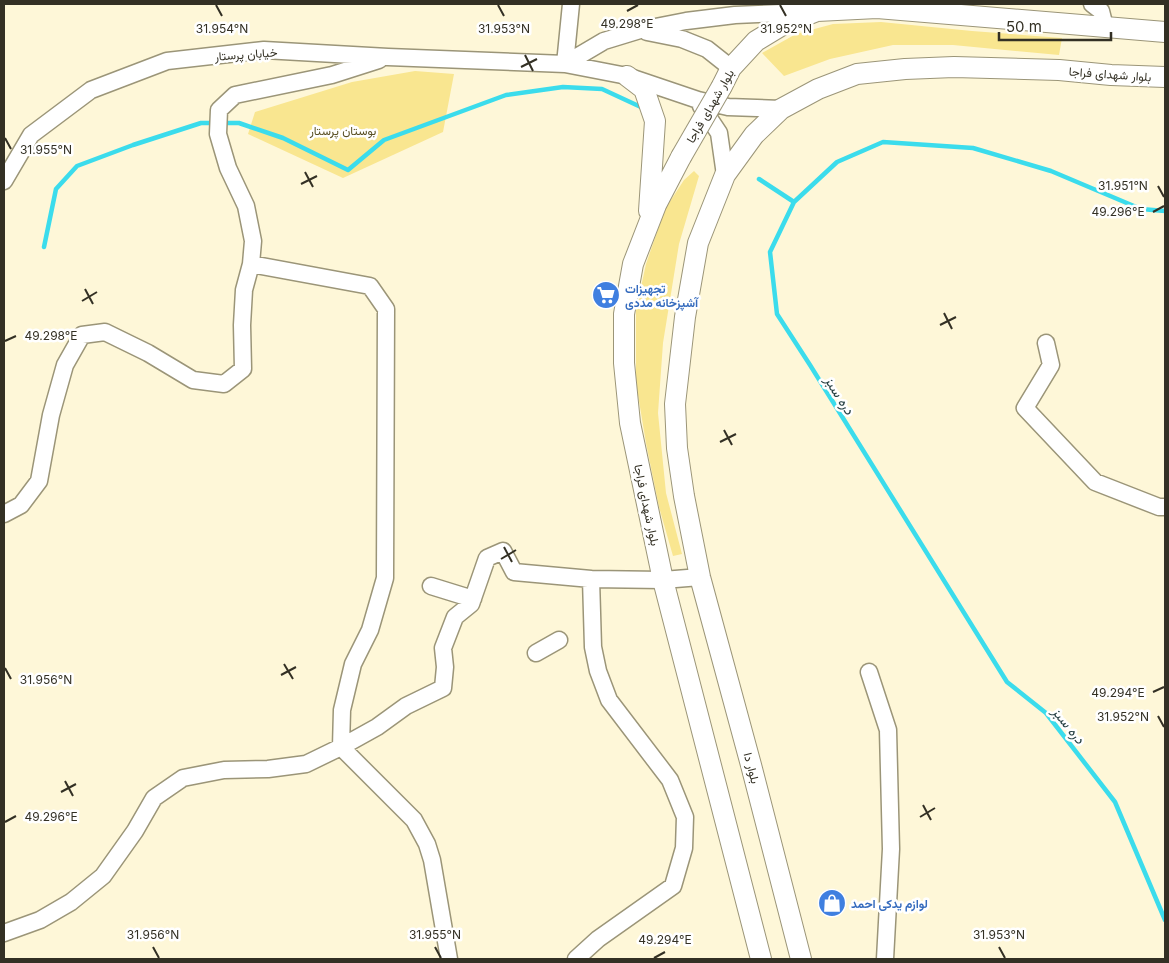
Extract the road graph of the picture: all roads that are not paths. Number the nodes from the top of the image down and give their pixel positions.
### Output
1 (570, 4) edge
2 (1092, 4) edge
3 (817, 12) junction
4 (1105, 27) junction
5 (640, 30) junction
6 (1165, 32) edge
7 (388, 58) junction
8 (565, 64) junction
9 (627, 76) junction
10 (726, 77) junction
11 (1165, 77) edge
12 (703, 101) junction
13 (781, 109) junction
14 (725, 176) junction
15 (4, 181) edge
16 (649, 223) junction
17 (251, 264) junction
18 (1046, 343) dead end
19 (1165, 507) edge
20 (4, 514) edge
21 (700, 577) junction
22 (591, 579) junction
23 (663, 580) junction
24 (431, 586) dead end
25 (473, 598) junction
26 (559, 640) dead end
27 (536, 653) dead end
28 (869, 672) dead end
29 (341, 747) junction
30 (4, 933) edge
31 (449, 959) edge
32 (576, 959) edge
33 (761, 959) edge
34 (801, 959) edge
35 (885, 959) edge

1 - 8 street
2 - 4 street
3 - 4 main road, بلوار شهدای فراجا
3 - 5 street
3 - 10 main road, بلوار شهدای فراجا
4 - 6 main road, بلوار شهدای فراجا
5 - 8 street
5 - 10 street
7 - 8 street, خیابان پرستار
7 - 15 street, خیابان پرستار
7 - 17 street
8 - 9 street, خیابان پرستار
9 - 12 street, خیابان پرستار
9 - 16 main road
10 - 16 main road, بلوار شهدای فراجا, bridge
11 - 13 main road, بلوار شهدای فراجا
12 - 13 street, خیابان پرستار
12 - 14 street
13 - 14 main road, بلوار شهدای فراجا
14 - 21 main road, بلوار شهدای فراجا
16 - 23 main road, بلوار شهدای فراجا
17 - 20 street
17 - 29 street
18 - 19 street
21 - 23 street
21 - 34 main road, بلوار دا
22 - 23 street
22 - 25 street
22 - 32 street
23 - 33 main road
24 - 25 street
25 - 29 street
26 - 27 street
28 - 35 street
29 - 30 street
29 - 31 street

